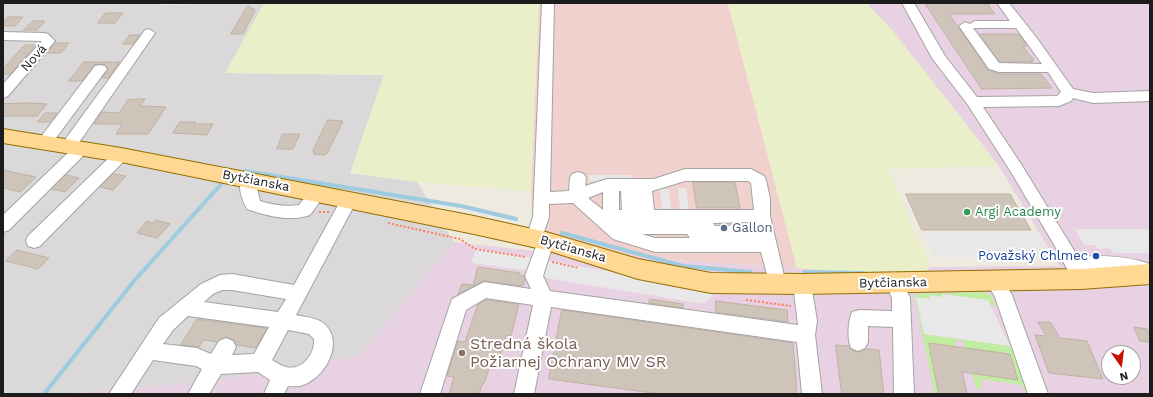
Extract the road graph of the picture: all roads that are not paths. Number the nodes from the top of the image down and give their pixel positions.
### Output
1 (548, 3) edge
2 (908, 3) edge
3 (1003, 3) edge
4 (1020, 24) junction
5 (149, 33) dead end
6 (8, 36) edge
7 (3, 47) edge
8 (1052, 68) junction
9 (100, 69) dead end
10 (1068, 92) junction
11 (3, 93) edge
12 (1150, 96) edge
13 (973, 102) junction
14 (3, 136) edge
15 (45, 142) junction
16 (76, 146) junction
17 (121, 155) junction
18 (578, 178) dead end
19 (248, 180) junction
20 (758, 182) junction
21 (693, 183) dead end
22 (735, 183) dead end
23 (637, 184) junction
24 (318, 193) junction
25 (577, 197) junction
26 (542, 198) junction
27 (346, 206) junction
28 (652, 216) junction
29 (614, 222) junction
30 (3, 225) edge
31 (765, 230) junction
32 (34, 241) dead end
33 (540, 246) junction
34 (1078, 272) junction
35 (1150, 273) edge
36 (994, 280) junction
37 (895, 283) junction
38 (777, 284) junction
39 (802, 284) junction
40 (298, 292) junction
41 (544, 298) junction
42 (185, 308) junction
43 (902, 319) junction
44 (283, 321) junction
45 (806, 336) junction
46 (858, 342) dead end
47 (226, 347) dead end
48 (148, 351) junction
49 (260, 364) junction
50 (215, 365) junction
51 (282, 376) junction
52 (118, 394) edge
53 (198, 394) edge
54 (274, 394) edge
55 (430, 394) edge
56 (524, 394) edge
57 (812, 394) edge
58 (904, 394) edge
59 (1038, 394) edge

1 - 26 street
2 - 13 street
3 - 4 street
4 - 8 street
4 - 8 street
5 - 16 street
6 - 7 street
6 - 11 street, Nová
8 - 10 street
9 - 15 street
10 - 12 street
10 - 13 street
13 - 34 street
14 - 15 main road, Bytčianska
15 - 16 main road, Bytčianska
16 - 17 main road, Bytčianska
16 - 30 street
17 - 19 main road, Bytčianska
17 - 32 street
18 - 25 street
19 - 24 main road, Bytčianska
19 - 24 street
20 - 22 street
20 - 23 street
20 - 31 street
21 - 23 street
23 - 25 street
23 - 28 street
23 - 29 street
24 - 27 main road, Bytčianska
25 - 26 street
25 - 29 street
26 - 33 street
27 - 33 main road, Bytčianska
27 - 40 street
28 - 29 street
28 - 31 street
29 - 31 street
29 - 31 street
31 - 38 street
33 - 38 main road, Bytčianska
33 - 41 street
34 - 35 main road, Bytčianska
34 - 36 main road, Bytčianska
36 - 37 main road, Bytčianska
36 - 59 street
37 - 39 main road, Bytčianska
37 - 43 street
38 - 39 main road, Bytčianska
39 - 45 street
40 - 42 street
40 - 44 street
41 - 45 street
41 - 55 street
41 - 56 street
42 - 44 street
42 - 48 street
43 - 46 street
43 - 58 street
44 - 49 street
44 - 51 street
45 - 57 street
47 - 50 street
48 - 50 street
48 - 52 street
49 - 50 street
49 - 51 street
50 - 53 street
51 - 54 street

